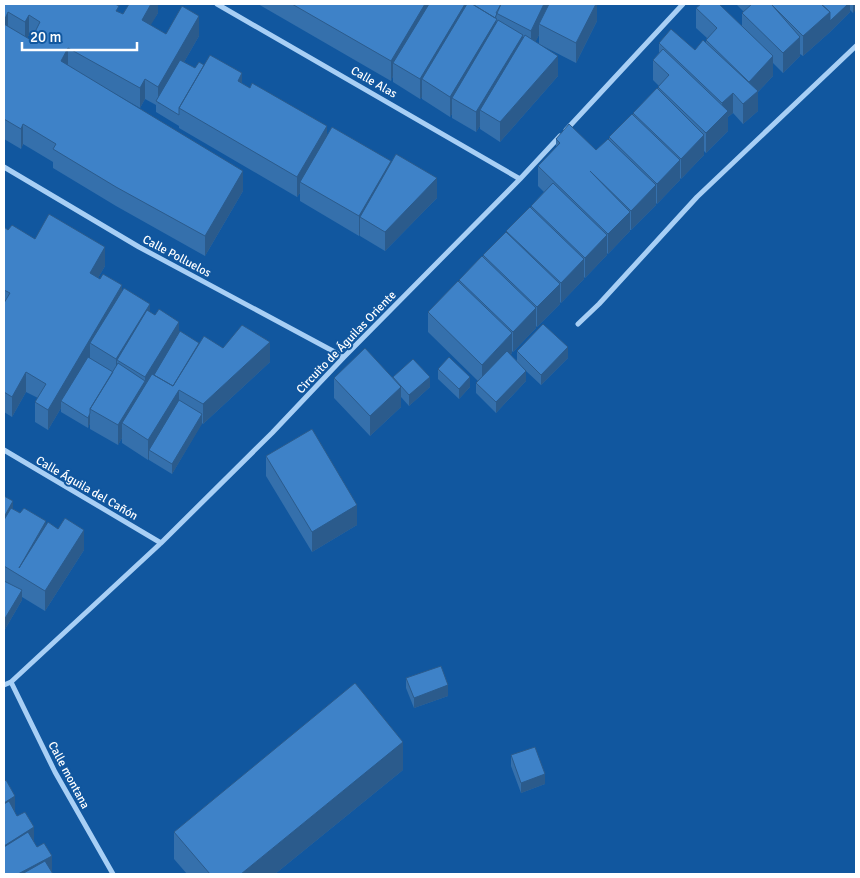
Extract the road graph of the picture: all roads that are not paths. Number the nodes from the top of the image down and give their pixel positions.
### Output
1 (217, 4) edge
2 (683, 4) edge
3 (856, 46) edge
4 (4, 167) edge
5 (520, 179) junction
6 (578, 324) dead end
7 (344, 357) junction
8 (4, 450) edge
9 (161, 543) junction
10 (12, 682) junction
11 (4, 685) edge
12 (113, 874) edge

1 - 5 street, Calle Alas
2 - 5 street, Circuito de Águilas Oriente
3 - 6 street
4 - 7 street, Calle Polluelos
5 - 7 street, Circuito de Águilas Oriente
7 - 9 street, Circuito de Águilas Oriente
8 - 9 street, Calle Águila del Cañón
9 - 10 street, Circuito de Águilas Oriente
10 - 11 street
10 - 12 street, Calle montana

